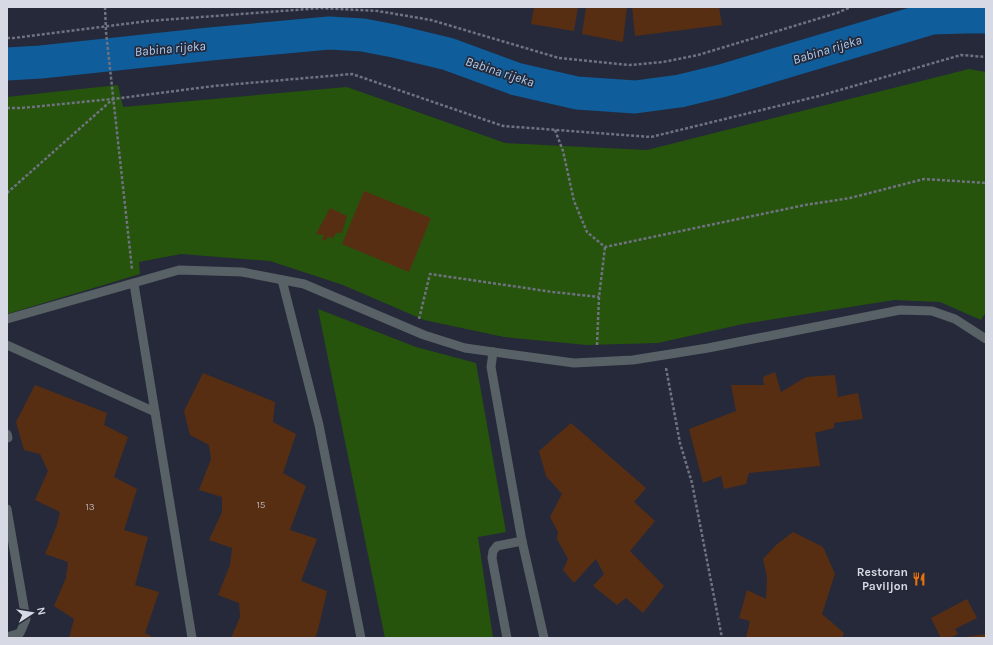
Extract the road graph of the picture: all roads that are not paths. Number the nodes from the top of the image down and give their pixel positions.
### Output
1 (282, 280) junction
2 (134, 284) junction
3 (7, 318) edge
4 (986, 338) edge
5 (7, 345) edge
6 (494, 352) junction
7 (155, 412) junction
8 (7, 434) edge
9 (7, 438) edge
10 (7, 509) edge
11 (522, 541) junction
12 (7, 637) edge
13 (192, 638) edge
14 (361, 638) edge
15 (507, 638) edge
16 (544, 638) edge

1 - 2 lane
1 - 6 lane
1 - 14 lane
2 - 3 lane
2 - 7 lane
4 - 6 lane
5 - 7 lane
6 - 11 lane
7 - 13 lane
8 - 9 lane
10 - 12 lane
11 - 15 lane
11 - 16 lane

